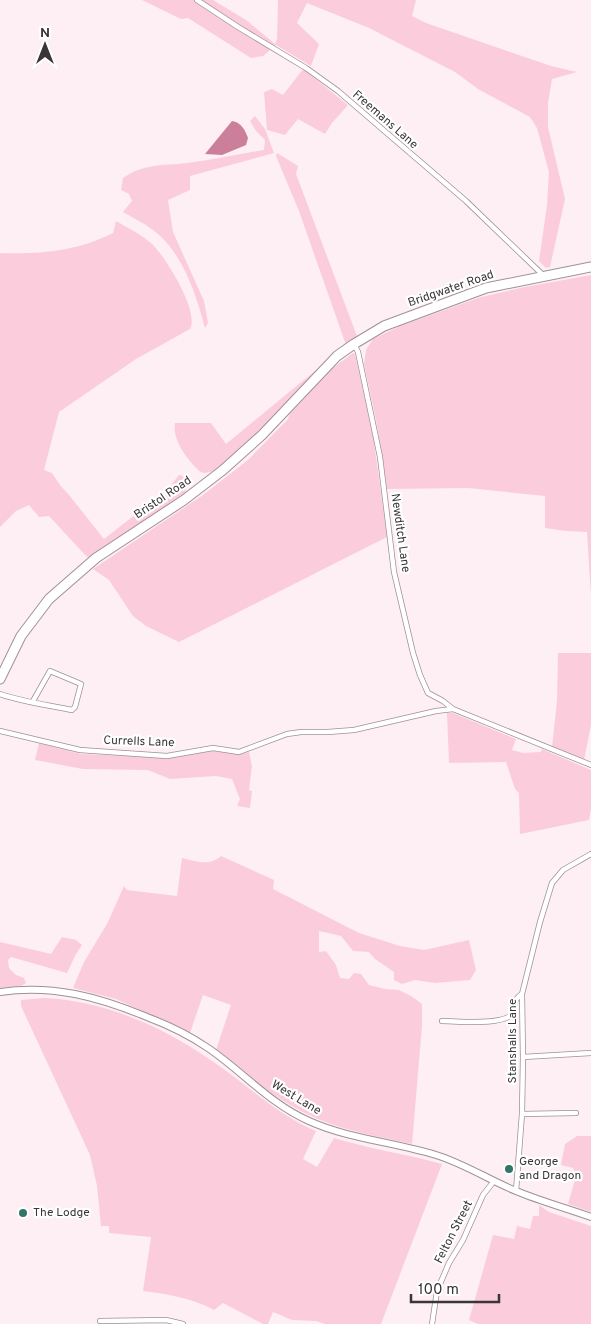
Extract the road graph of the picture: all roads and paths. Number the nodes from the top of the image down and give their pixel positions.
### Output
1 (197, 0) edge
2 (591, 267) edge
3 (544, 276) junction
4 (354, 344) junction
5 (0, 679) edge
6 (0, 694) edge
7 (33, 702) junction
8 (452, 710) junction
9 (0, 730) edge
10 (591, 765) edge
11 (591, 854) edge
12 (0, 992) edge
13 (522, 994) junction
14 (442, 1021) dead end
15 (591, 1053) edge
16 (523, 1057) junction
17 (576, 1113) dead end
18 (522, 1114) junction
19 (494, 1181) junction
20 (516, 1191) junction
21 (591, 1217) edge
22 (100, 1321) dead end
23 (183, 1324) edge
24 (432, 1324) edge

1 - 3 street, Freemans Lane
2 - 3 highway, Bridgwater Road
3 - 4 highway, Bridgwater Road
4 - 5 highway, Bristol Road
4 - 8 street, Newditch Lane
6 - 7 street
7 - 7 street
8 - 9 street, Currells Lane
8 - 10 street
11 - 13 street, Stanshalls Lane
12 - 19 street, West Lane
13 - 14 street
13 - 16 street, Stanshalls Lane
15 - 16 street
16 - 18 street, Stanshalls Lane
17 - 18 street
18 - 20 street, Stanshalls Lane
19 - 20 street, West Lane
19 - 24 street, Felton Street
20 - 21 street, West Lane
22 - 23 street

